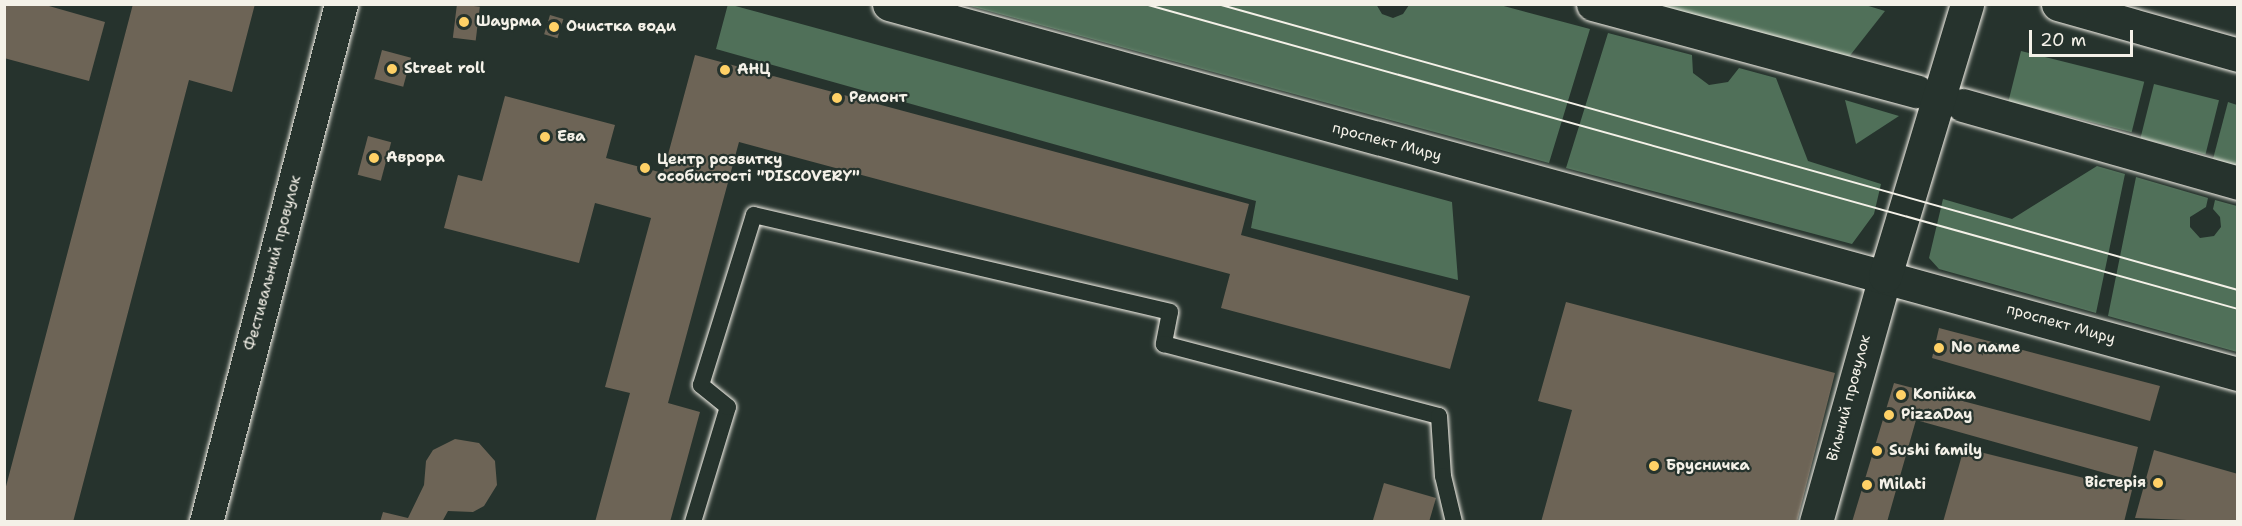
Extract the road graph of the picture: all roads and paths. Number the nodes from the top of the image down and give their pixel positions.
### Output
1 (341, 4) edge
2 (889, 4) edge
3 (1593, 4) edge
4 (1967, 4) edge
5 (2058, 4) edge
6 (2238, 55) edge
7 (1916, 91) dead end
8 (1964, 105) dead end
9 (2238, 183) edge
10 (1885, 276) junction
11 (2238, 374) edge
12 (206, 522) edge
13 (693, 522) edge
14 (1454, 522) edge
15 (1816, 522) edge

1 - 12 street, Фестивальний провулок
2 - 10 street, проспект Миру
3 - 7 street
4 - 10 street
5 - 6 street
8 - 9 street
10 - 11 street, проспект Миру
10 - 15 street, Вільний провулок
13 - 14 lane

